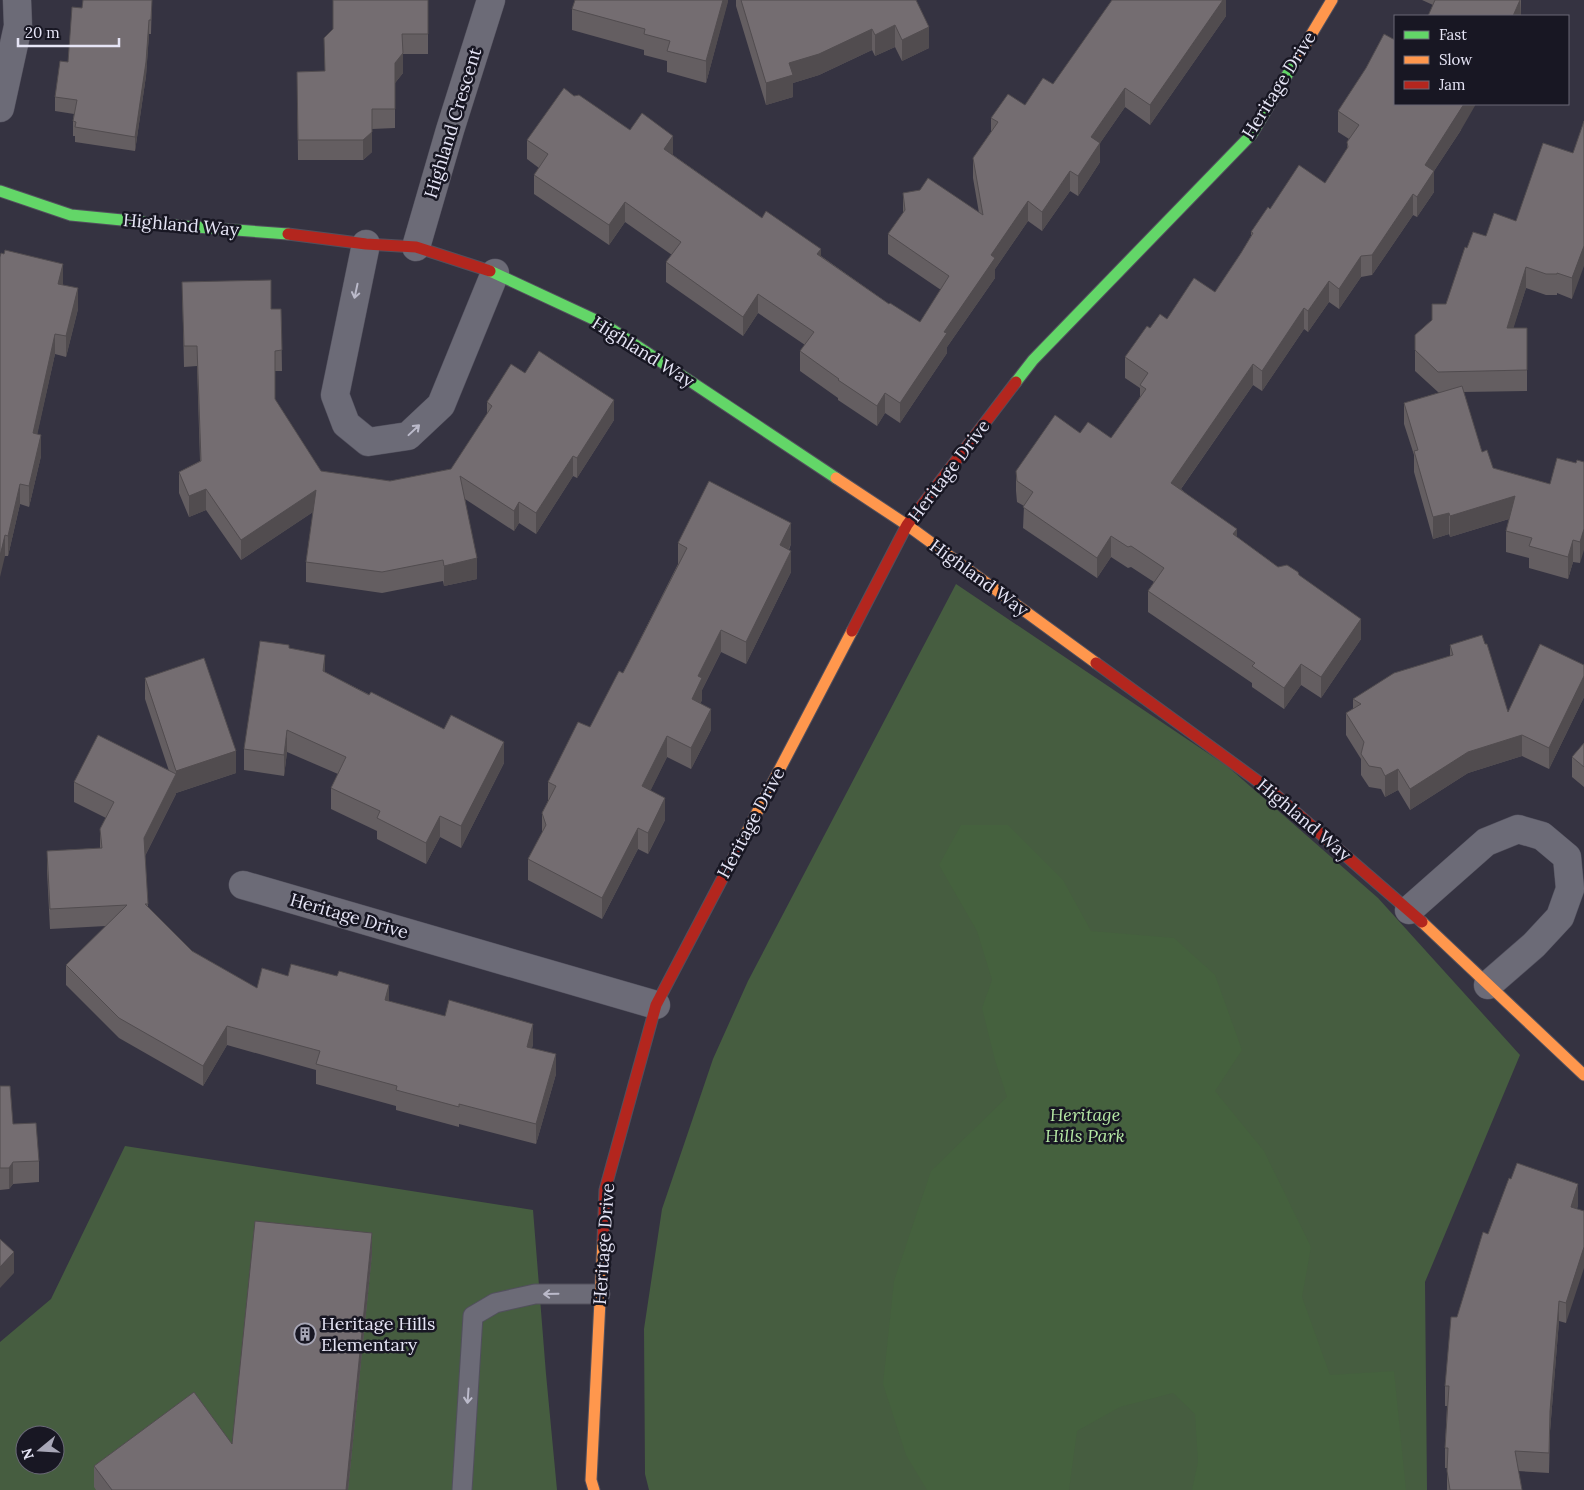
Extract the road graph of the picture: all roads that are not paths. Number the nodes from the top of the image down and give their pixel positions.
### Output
1 (17, 0) edge
2 (491, 0) edge
3 (1332, 0) edge
4 (0, 108) edge
5 (0, 191) edge
6 (366, 244) junction
7 (416, 247) junction
8 (495, 273) junction
9 (907, 525) junction
10 (243, 885) dead end
11 (1409, 910) junction
12 (1488, 985) junction
13 (656, 1005) junction
14 (1584, 1075) edge
15 (600, 1294) junction
16 (462, 1490) edge
17 (594, 1490) edge

1 - 4 street
2 - 7 street, Highland Crescent
3 - 9 street, Heritage Drive
5 - 6 street, Highland Way
6 - 7 street, Highland Way
6 -> 8 street
7 - 8 street, Highland Way
8 - 9 street, Highland Way
9 - 11 street, Highland Way
9 - 13 street, Heritage Drive
10 - 13 street, Heritage Drive
11 - 12 street, Highland Way
11 - 12 street
12 - 14 street, Highland Way
13 - 15 street, Heritage Drive
15 -> 16 lane
15 - 17 street, Heritage Drive

